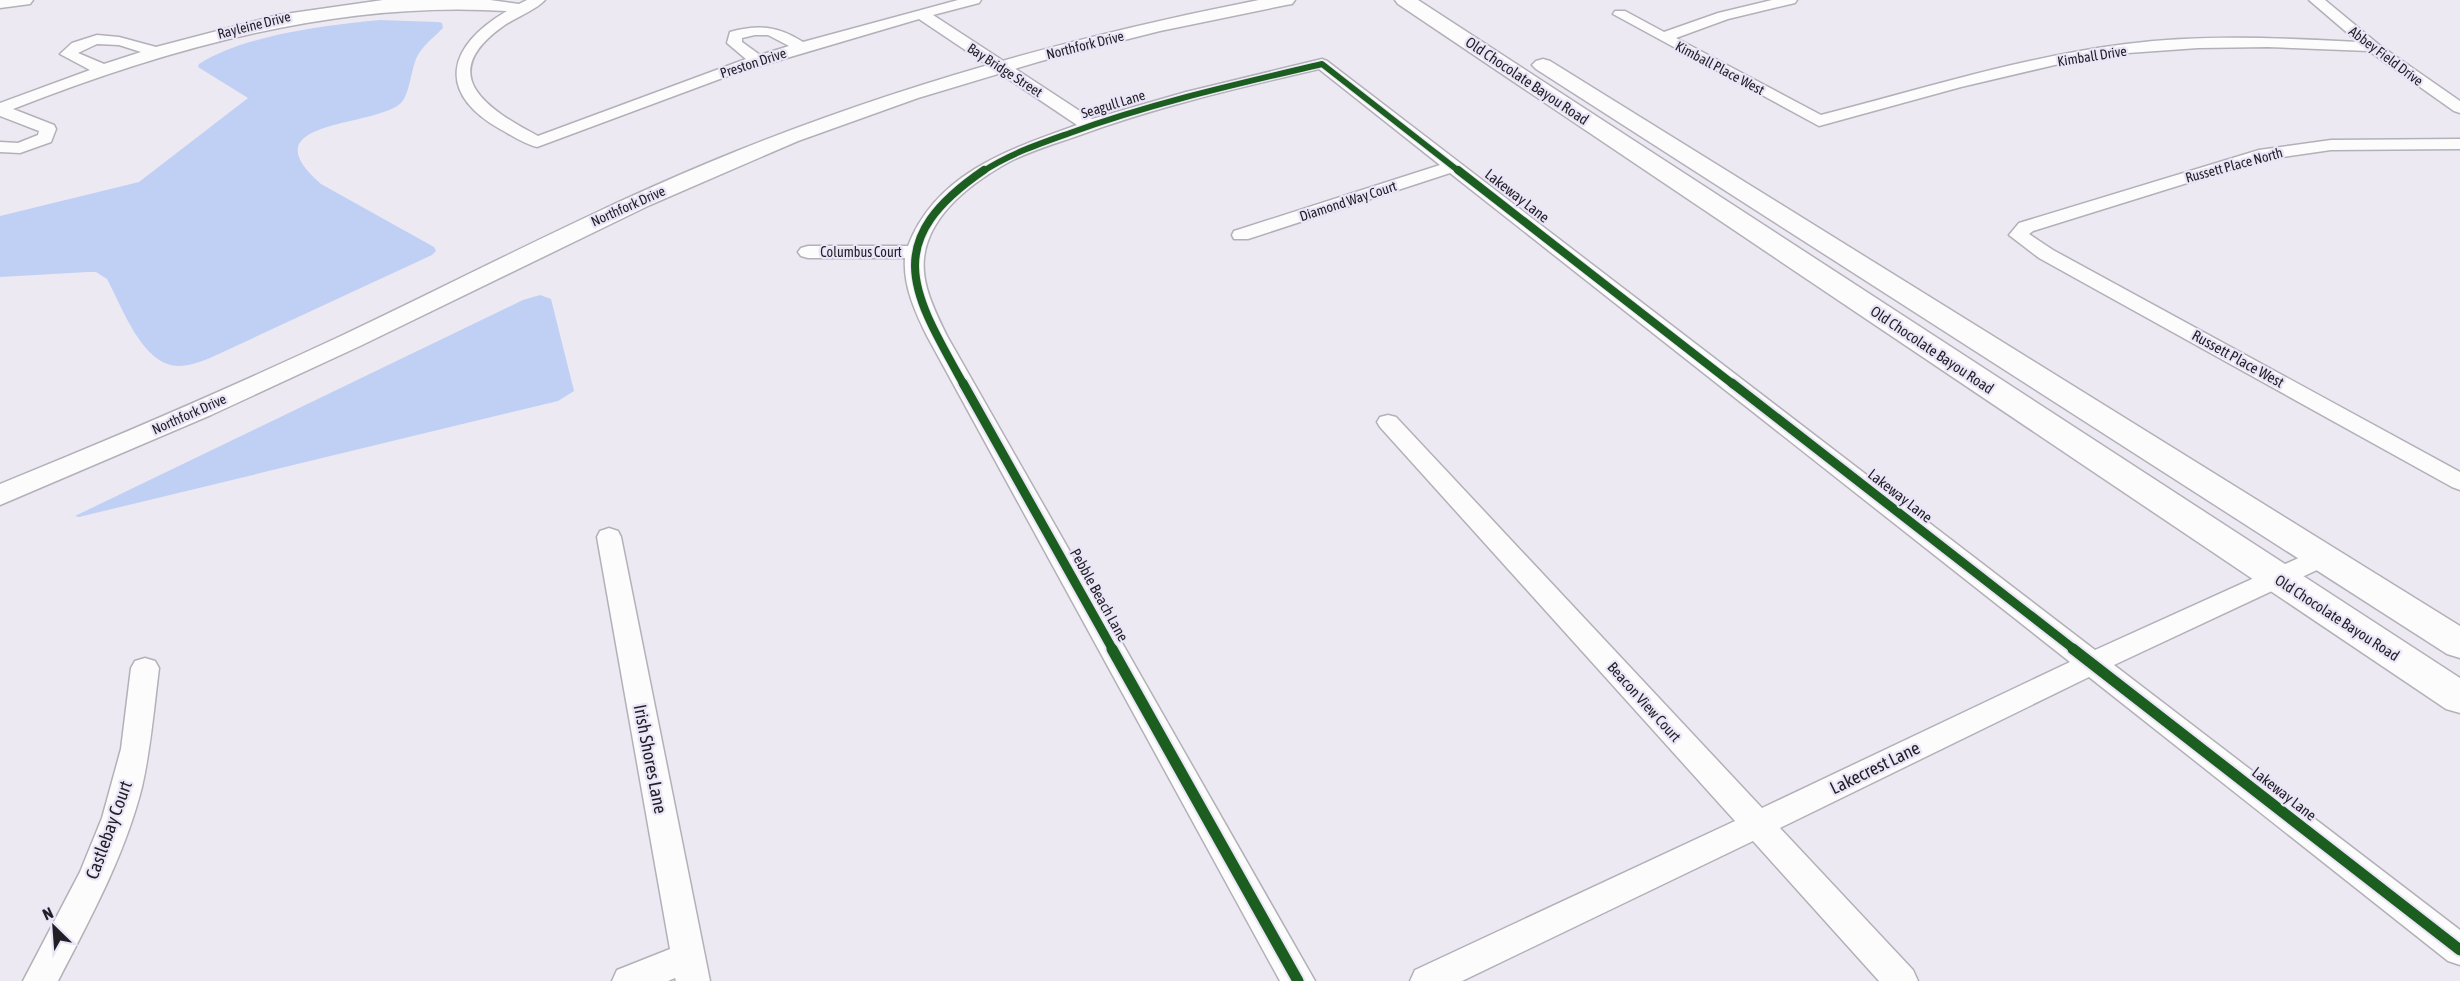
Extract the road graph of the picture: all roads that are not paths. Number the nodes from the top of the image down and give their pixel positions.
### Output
1 (24, 0) edge
2 (286, 0) edge
3 (538, 0) edge
4 (974, 0) edge
5 (1286, 0) edge
6 (1405, 0) edge
7 (1790, 0) edge
8 (2316, 0) edge
9 (0, 3) edge
10 (519, 8) junction
11 (921, 14) junction
12 (1620, 14) dead end
13 (286, 16) junction
14 (1475, 22) dead end
15 (1664, 37) junction
16 (802, 47) junction
17 (2373, 47) junction
18 (152, 51) junction
19 (757, 60) junction
20 (1322, 64) joint
21 (1002, 67) junction
22 (101, 69) junction
23 (2460, 108) edge
24 (0, 109) edge
25 (1819, 121) joint
26 (1089, 125) junction
27 (2460, 144) edge
28 (0, 147) edge
29 (1454, 166) junction
30 (932, 214) joint
31 (1241, 235) dead end
32 (2018, 235) joint
33 (808, 252) dead end
34 (915, 252) junction
35 (1388, 422) dead end
36 (2460, 482) edge
37 (0, 495) edge
38 (609, 537) dead end
39 (2323, 557) junction
40 (2277, 579) junction
41 (2460, 644) edge
42 (2091, 664) junction
43 (145, 669) dead end
44 (2460, 698) edge
45 (1757, 825) junction
46 (2460, 950) edge
47 (691, 969) edge
48 (40, 981) edge
49 (629, 981) edge
50 (1298, 981) edge
51 (1427, 981) edge
52 (1901, 981) edge

1 - 9 street
2 - 13 street
3 - 10 street
4 - 11 street, Preston Drive
5 - 21 street, Northfork Drive
6 - 40 main road, Old Chocolate Bayou Road
7 - 15 street
8 - 17 street, Abbey Field Drive
10 - 13 street, Rayleine Drive
10 - 19 street, Preston Drive
11 - 16 street, Preston Drive
11 - 21 street, Bay Bridge Street
12 - 15 street, Kimball Place West
13 - 18 street, Rayleine Drive
14 - 39 main road, Old Chocolate Bayou Road
15 - 25 street, Kimball Place West
16 - 19 street, Preston Drive
16 - 19 street
17 - 23 street, Abbey Field Drive
17 - 25 street, Kimball Drive
18 - 22 street, Rayleine Drive
18 - 22 street
20 - 26 street, Seagull Lane
20 - 29 street, Lakeway Lane
21 - 26 street, Bay Bridge Street
21 - 37 street, Northfork Drive
22 - 24 street, Rayleine Drive
24 - 28 street
26 - 30 street, Seagull Lane
27 - 32 street, Russett Place North
29 - 31 street, Diamond Way Court
29 - 42 street, Lakeway Lane
30 - 34 street, Pebble Beach Lane
32 - 36 street, Russett Place West
33 - 34 street, Columbus Court
34 - 50 street, Pebble Beach Lane
35 - 45 street, Beacon View Court
38 - 47 street, Irish Shores Lane
39 - 40 street, Lakecrest Lane
39 - 41 main road, Old Chocolate Bayou Road
40 - 42 street, Lakecrest Lane
40 - 44 main road, Old Chocolate Bayou Road
42 - 45 street, Lakecrest Lane
42 - 46 street, Lakeway Lane
43 - 48 street, Castlebay Court
45 - 51 street, Lakecrest Lane
45 - 52 street, Beacon View Court
47 - 49 street

